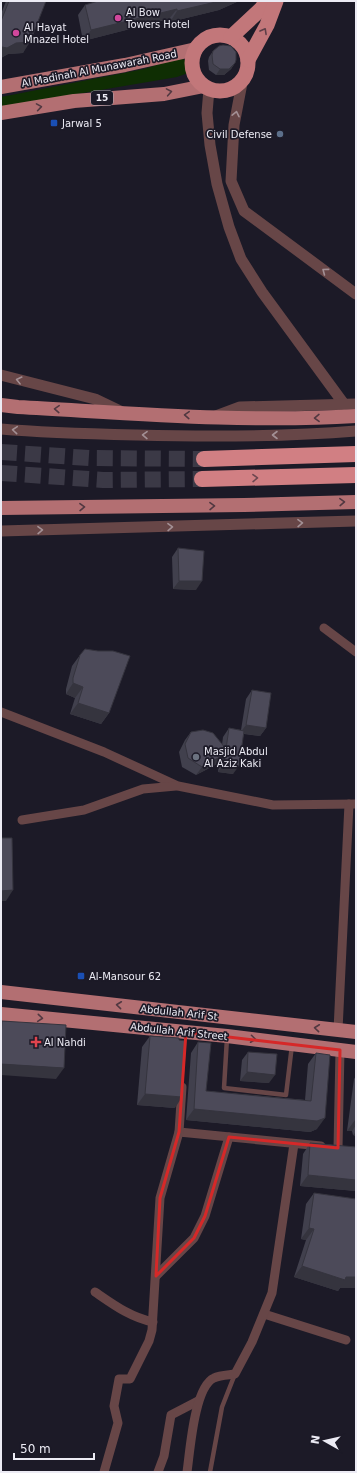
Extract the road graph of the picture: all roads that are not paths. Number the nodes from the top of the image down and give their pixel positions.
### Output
1 (267, 1) edge
2 (276, 1) edge
3 (231, 37) junction
4 (196, 49) junction
5 (248, 60) junction
6 (243, 78) junction
7 (1, 87) edge
8 (207, 87) junction
9 (1, 113) edge
10 (232, 181) junction
11 (216, 184) junction
12 (356, 294) edge
13 (1, 375) edge
14 (344, 404) junction
15 (356, 404) edge
16 (1, 405) edge
17 (123, 412) junction
18 (356, 416) edge
19 (215, 417) junction
20 (1, 429) edge
21 (356, 431) edge
22 (356, 454) edge
23 (204, 458) tunnel mouth
24 (356, 475) edge
25 (202, 479) tunnel mouth
26 (356, 502) edge
27 (1, 508) edge
28 (356, 522) edge
29 (1, 531) edge
30 (324, 628) dead end
31 (356, 652) edge
32 (1, 712) edge
33 (178, 786) junction
34 (352, 804) edge
35 (22, 820) dead end
36 (1, 992) edge
37 (1, 1014) edge
38 (338, 1030) junction
39 (356, 1032) edge
40 (227, 1036) junction
41 (292, 1044) junction
42 (340, 1050) junction
43 (356, 1052) edge
44 (183, 1078) edge
45 (179, 1132) junction
46 (230, 1137) junction
47 (294, 1144) junction
48 (338, 1148) junction
49 (350, 1149) edge
50 (156, 1276) junction
51 (95, 1292) dead end
52 (264, 1314) junction
53 (153, 1322) junction
54 (346, 1340) dead end
55 (235, 1374) junction
56 (198, 1401) junction
57 (104, 1472) edge
58 (158, 1472) edge
59 (186, 1472) edge
60 (210, 1472) edge

1 - 3 highway
5 -> 2 highway
3 - 4 highway
3 - 5 highway
4 - 7 main road, Al Madinah Al Munawarah Road
4 - 8 highway
5 - 6 highway
6 - 8 highway
10 -> 6 street
9 -> 8 main road, 15
8 - 11 street
10 - 11 street
12 -> 10 street
11 - 14 street
17 -> 13 street
14 - 15 street
14 - 19 street
17 -> 16 main road
19 -> 17 main road
18 -> 19 main road
21 -> 20 street
22 - 23 highway
25 -> 24 highway
27 -> 26 main road
29 -> 28 street
30 - 31 street
32 - 33 street
33 - 34 street
33 - 35 street
34 - 38 street
38 -> 36 main road, Abdullah Arif St
37 -> 40 main road, Abdullah Arif Street
38 - 39 main road, Abdullah Arif St
40 -> 41 main road, Abdullah Arif Street
40 - 41 lane
41 - 42 main road, Abdullah Arif Street
42 - 43 main road, Abdullah Arif Street
42 - 48 street
44 - 45 street
45 - 46 street
45 - 50 street
46 - 47 street
46 - 50 street
47 - 48 street
47 - 52 street
48 - 49 street
50 - 53 street
51 - 53 street
52 - 54 street
52 - 55 street
53 - 57 street
55 - 56 street
55 - 60 lane
56 - 58 street
56 - 59 street

